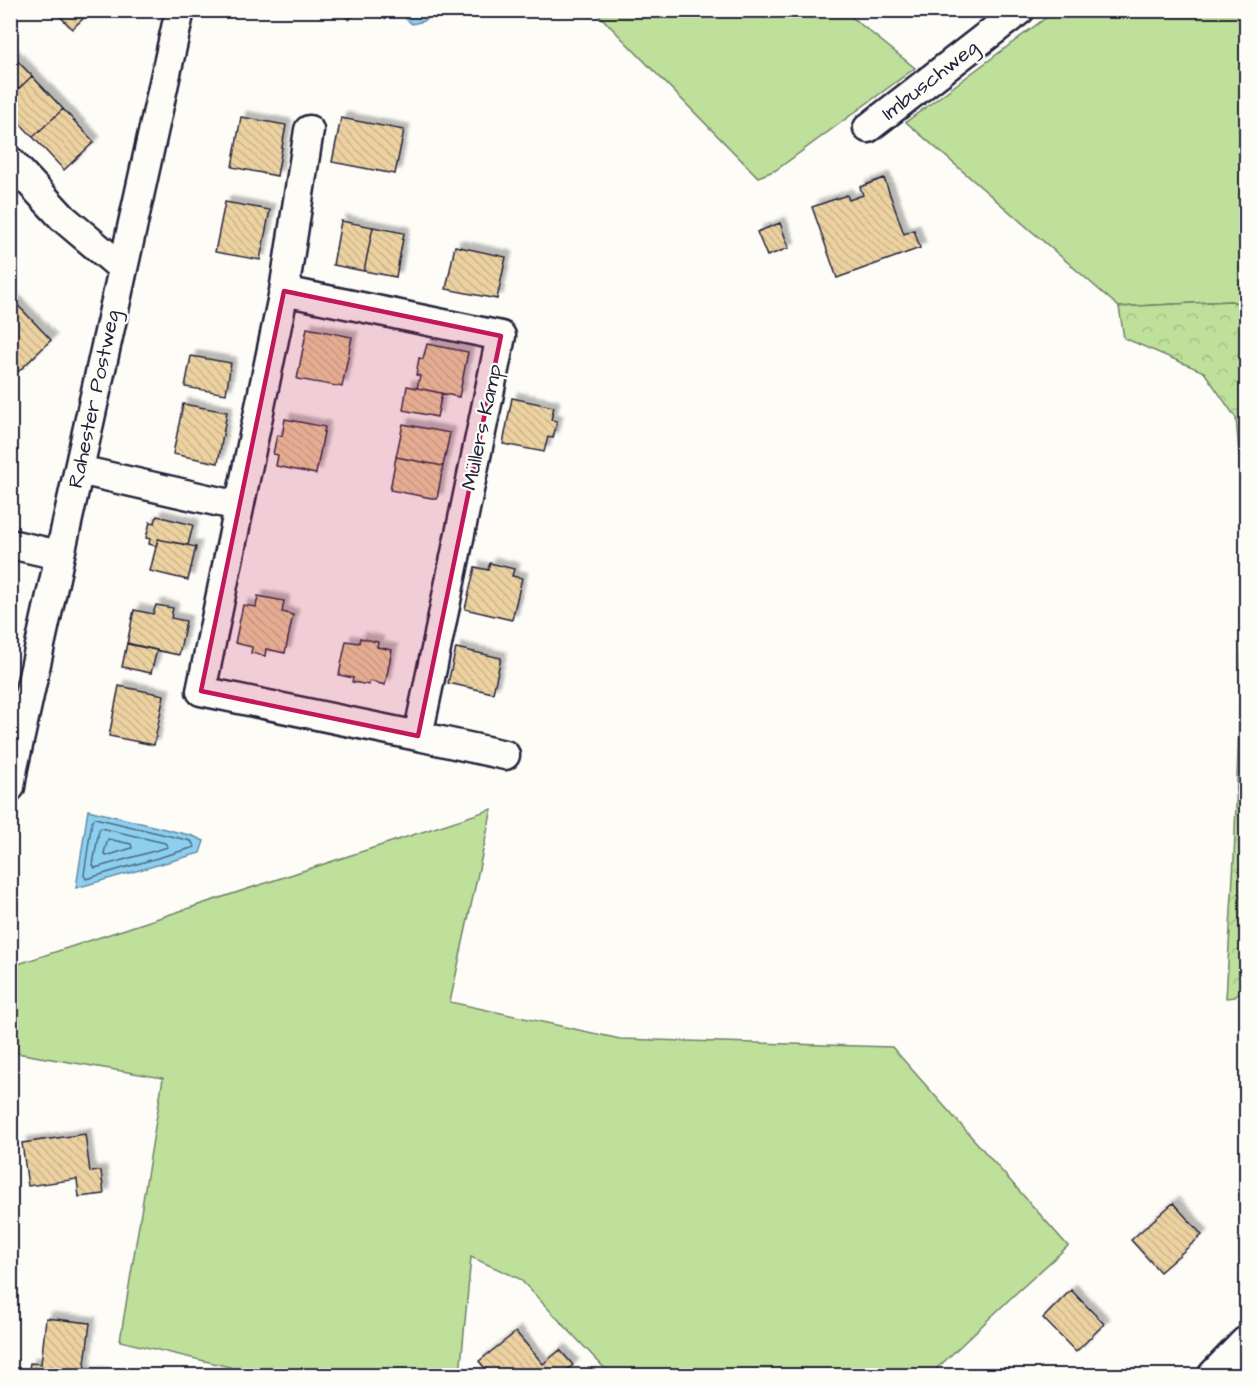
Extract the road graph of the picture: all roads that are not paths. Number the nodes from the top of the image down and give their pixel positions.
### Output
1 (180, 10) edge
2 (1020, 10) edge
3 (868, 128) dead end
4 (309, 130) dead end
5 (10, 161) edge
6 (121, 267) junction
7 (284, 291) junction
8 (79, 470) junction
9 (238, 506) junction
10 (10, 544) edge
11 (59, 555) junction
12 (418, 736) junction
13 (506, 756) dead end
14 (11, 775) edge
15 (1246, 1344) edge
16 (1215, 1376) edge

1 - 6 street, Rahester Postweg
2 - 3 street, Imbuschweg
4 - 7 street
5 - 6 street
6 - 8 street, Rahester Postweg
7 - 9 street
7 - 12 street, Müllers Kamp
8 - 9 street
8 - 11 street, Rahester Postweg
9 - 12 street
10 - 11 street
11 - 14 street, Rahester Postweg
12 - 13 street
15 - 16 main road

